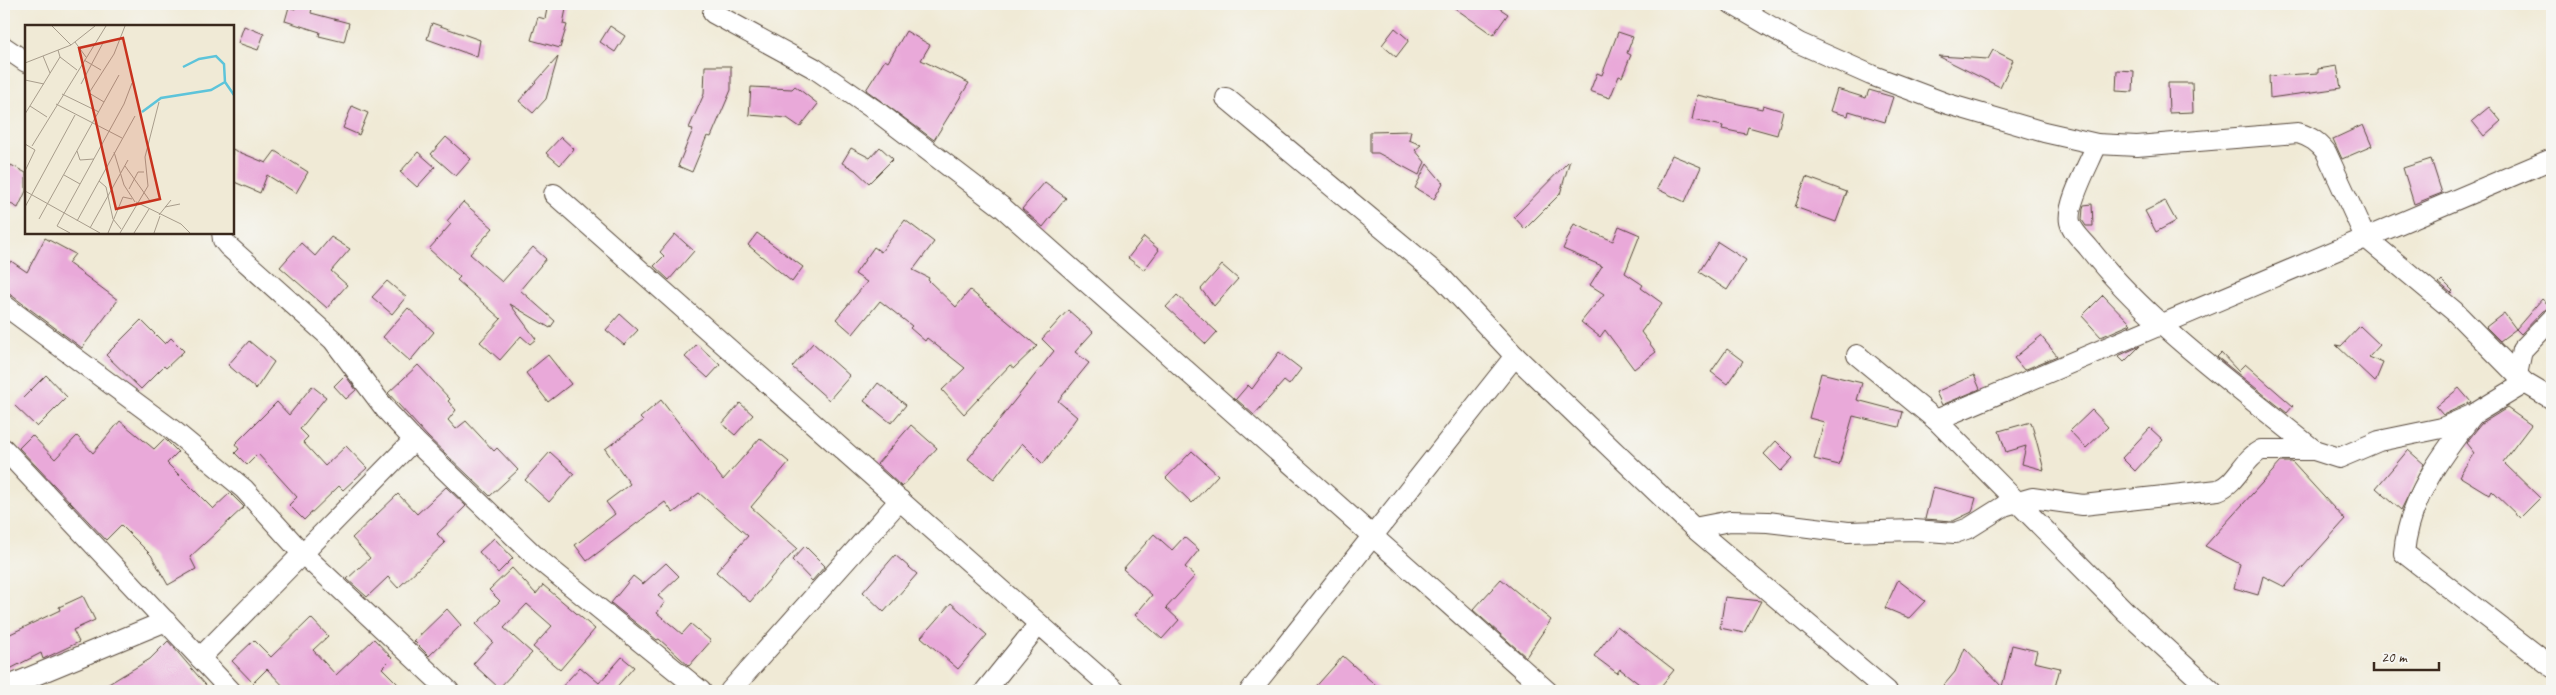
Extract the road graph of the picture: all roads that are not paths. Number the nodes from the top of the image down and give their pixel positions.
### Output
1 (1732, 4) edge
2 (713, 13) dead end
3 (4, 47) edge
4 (25, 61) edge
5 (1226, 98) dead end
6 (2097, 144) junction
7 (2552, 159) edge
8 (554, 194) dead end
9 (222, 234) edge
10 (2366, 237) junction
11 (4, 305) edge
12 (2552, 319) edge
13 (2163, 325) junction
14 (1857, 355) dead end
15 (1515, 356) junction
16 (2521, 379) junction
17 (2552, 399) edge
18 (2474, 414) junction
19 (1936, 420) junction
20 (414, 440) junction
21 (4, 448) edge
22 (2314, 450) junction
23 (900, 500) junction
24 (2018, 503) junction
25 (1694, 528) junction
26 (1373, 538) junction
27 (302, 553) junction
28 (166, 621) junction
29 (1039, 624) junction
30 (200, 658) junction
31 (2552, 667) edge
32 (4, 688) edge
33 (231, 691) edge
34 (449, 691) edge
35 (701, 691) edge
36 (730, 691) edge
37 (985, 691) edge
38 (1115, 691) edge
39 (1250, 691) edge
40 (1546, 691) edge
41 (1887, 691) edge
42 (2212, 691) edge

1 - 6 street
2 - 26 street
3 - 4 street
5 - 15 street
6 - 10 street
6 - 13 street
7 - 10 street
8 - 23 street
9 - 20 street
10 - 13 street
10 - 16 street
11 - 27 street
12 - 16 street
13 - 19 street
13 - 22 street
14 - 19 street
15 - 25 street
15 - 26 street
16 - 17 street
16 - 18 street
18 - 22 street
18 - 31 street
19 - 24 street
20 - 27 street
20 - 35 street
21 - 28 street
22 - 24 street
23 - 29 street
23 - 36 street
24 - 25 street
24 - 42 street
25 - 41 street
26 - 39 street
26 - 40 street
27 - 30 street
27 - 34 street
28 - 30 street
28 - 32 street
29 - 37 street
29 - 38 street
30 - 33 street

